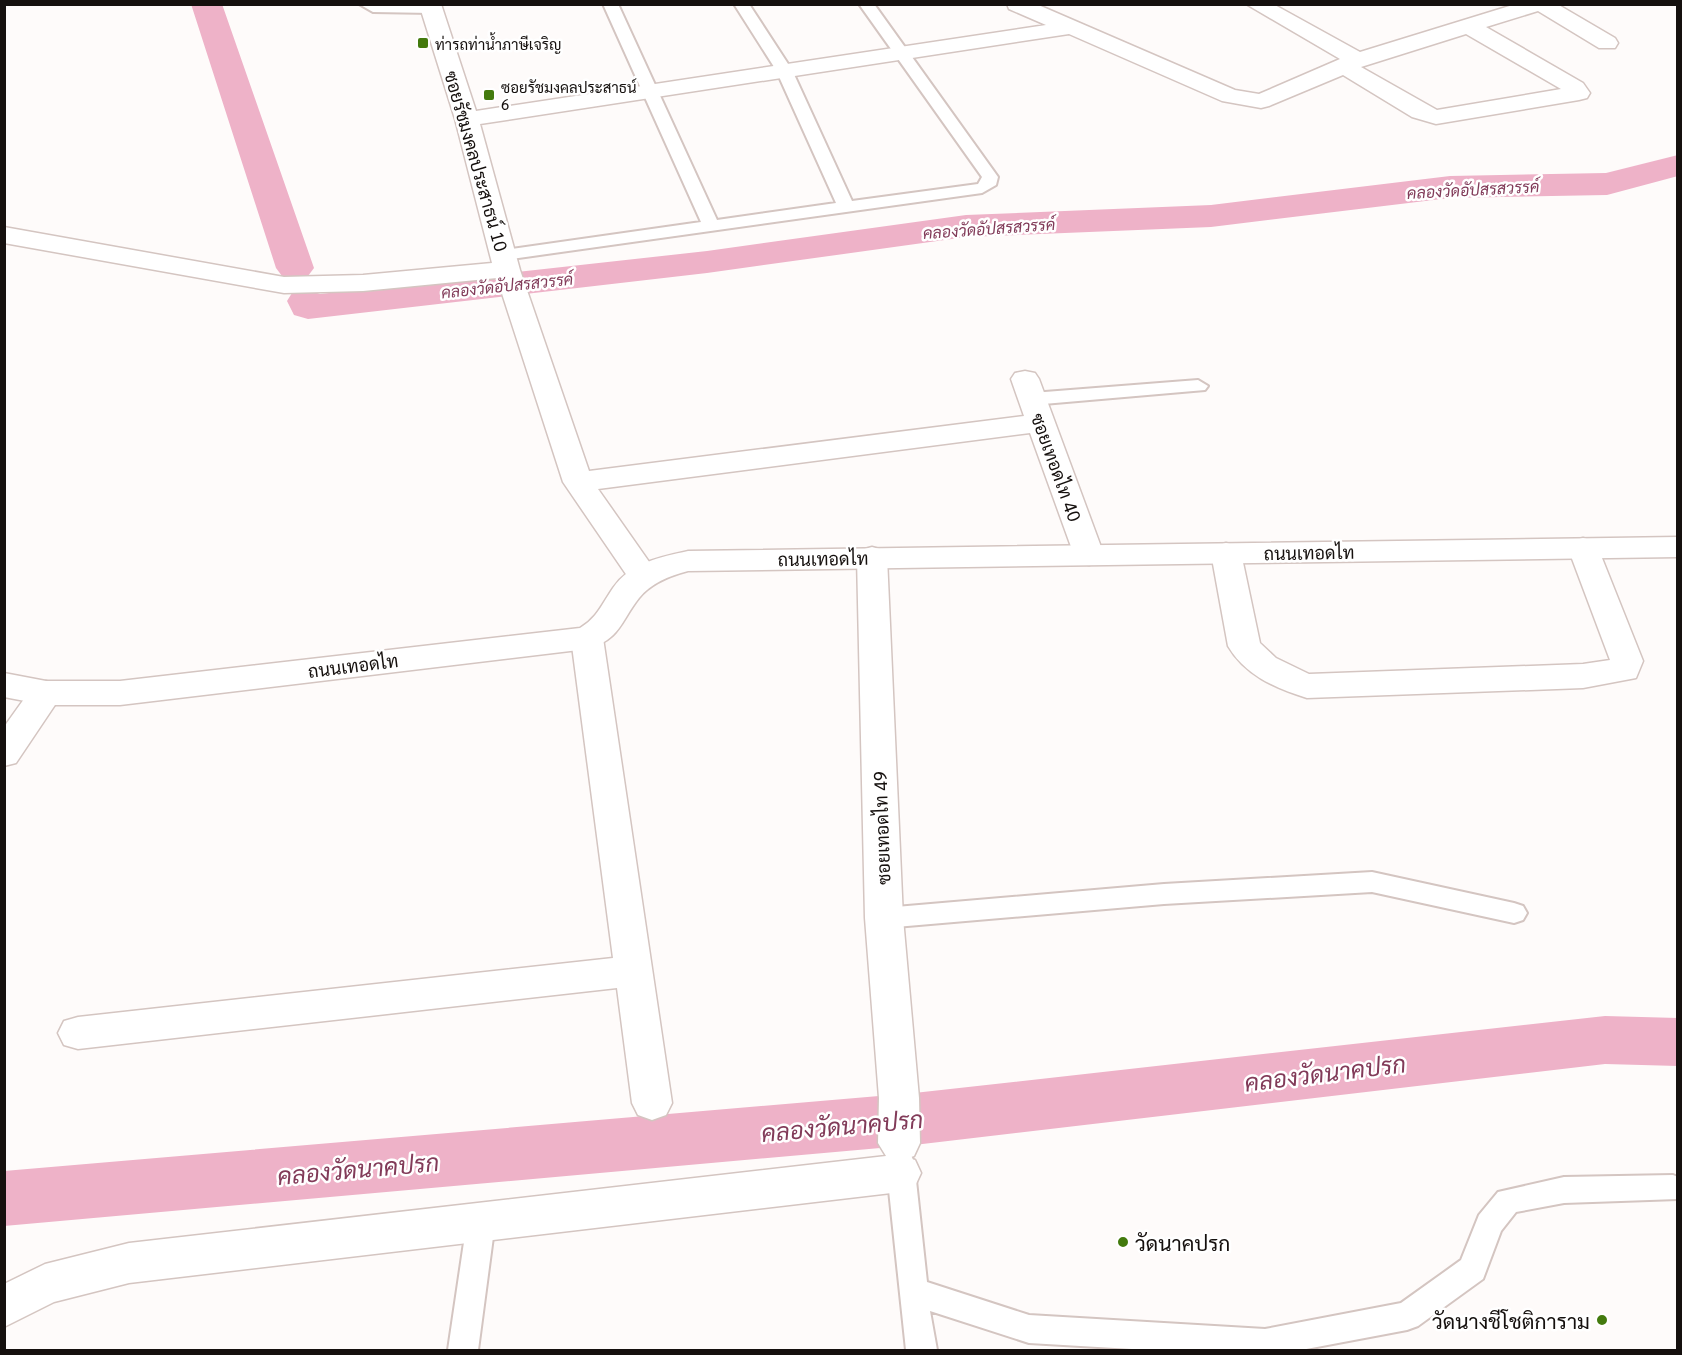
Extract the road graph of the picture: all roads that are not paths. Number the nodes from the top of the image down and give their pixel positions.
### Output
1 (366, 4) edge
2 (610, 4) edge
3 (741, 4) edge
4 (866, 4) edge
5 (1017, 4) edge
6 (1256, 4) edge
7 (1462, 4) edge
8 (1540, 4) edge
9 (431, 7) edge
10 (1481, 25) junction
11 (1073, 27) junction
12 (1606, 43) dead end
13 (901, 52) junction
14 (1351, 63) junction
15 (784, 70) junction
16 (651, 91) junction
17 (467, 119) junction
18 (848, 208) junction
19 (711, 226) junction
20 (4, 235) edge
21 (510, 276) junction
22 (1198, 386) dead end
23 (1032, 401) junction
24 (578, 482) junction
25 (1677, 547) edge
26 (1582, 548) junction
27 (1226, 553) junction
28 (1089, 555) junction
29 (872, 557) junction
30 (643, 576) junction
31 (587, 638) junction
32 (4, 685) edge
33 (46, 693) junction
34 (4, 754) edge
35 (1514, 913) dead end
36 (884, 918) junction
37 (634, 971) junction
38 (78, 1033) dead end
39 (652, 1103) dead end
40 (900, 1158) junction
41 (1674, 1188) dead end
42 (481, 1222) junction
43 (914, 1292) junction
44 (4, 1307) edge
45 (1221, 1345) edge
46 (463, 1350) edge
47 (922, 1350) edge

1 - 9 lane
2 - 16 lane
3 - 15 lane
4 - 13 lane
5 - 11 street
6 - 14 street
7 - 10 street
8 - 10 street
8 - 12 street
9 - 17 street, ซอยรัชมงคลประสาธน์ 10
10 - 14 street
10 - 14 street
11 - 13 street
11 - 14 street
13 - 15 street
13 - 18 lane
15 - 16 street
15 - 18 lane
16 - 17 street
16 - 19 lane
17 - 21 street, ซอยรัชมงคลประสาธน์ 10
18 - 19 lane
19 - 21 lane
20 - 21 street
21 - 24 street, ซอยรัชมงคลประสาธน์ 10
22 - 23 lane
23 - 24 street
23 - 28 street, ซอยเทอดไท 40
24 - 30 street, ซอยรัชมงคลประสาธน์ 10
25 - 26 street, ถนนเทอดไท
26 - 27 street, ถนนเทอดไท
26 - 27 street
27 - 28 street, ถนนเทอดไท
28 - 29 street, ถนนเทอดไท
29 - 30 street, ถนนเทอดไท
29 - 36 street, ซอยเทอดไท 49
30 - 31 street, ถนนเทอดไท
31 - 33 street, ถนนเทอดไท
31 - 37 street
32 - 33 street, ถนนเทอดไท
33 - 34 street
35 - 36 lane
36 - 40 street, ซอยเทอดไท 49
37 - 38 street
37 - 39 street
40 - 42 street
40 - 43 lane
41 - 45 lane
42 - 44 street
42 - 46 lane
43 - 45 lane
43 - 47 lane

